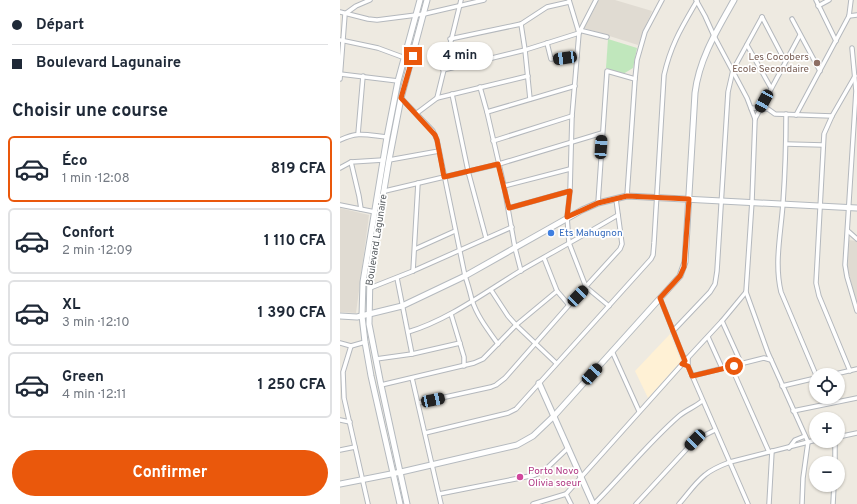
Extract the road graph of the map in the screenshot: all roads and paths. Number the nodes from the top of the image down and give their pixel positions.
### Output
1 (370, 0) edge
2 (420, 0) edge
3 (428, 0) edge
4 (460, 0) edge
5 (484, 0) edge
6 (596, 0) edge
7 (662, 0) edge
8 (697, 0) edge
9 (734, 0) edge
10 (816, 0) edge
11 (829, 0) edge
12 (851, 0) edge
13 (569, 1) edge
14 (459, 6) junction
15 (818, 6) junction
16 (340, 12) edge
17 (345, 14) junction
18 (416, 14) junction
19 (424, 14) junction
20 (850, 16) junction
21 (857, 16) edge
22 (792, 19) dead end
23 (521, 24) junction
24 (579, 31) junction
25 (800, 35) junction
26 (714, 36) junction
27 (607, 37) dead end
28 (450, 39) junction
29 (342, 40) edge
30 (836, 41) junction
31 (547, 43) junction
32 (747, 45) junction
33 (852, 48) dead end
34 (525, 50) junction
35 (577, 56) junction
36 (341, 57) edge
37 (405, 58) junction
38 (786, 61) junction
39 (443, 70) junction
40 (733, 70) junction
41 (820, 71) junction
42 (340, 74) edge
43 (363, 76) junction
44 (528, 76) junction
45 (855, 76) junction
46 (340, 79) edge
47 (634, 79) junction
48 (398, 81) junction
49 (575, 86) junction
50 (480, 87) junction
51 (771, 88) junction
52 (452, 94) junction
53 (401, 98) junction
54 (437, 98) junction
55 (530, 99) junction
56 (752, 108) junction
57 (760, 109) junction
58 (487, 112) junction
59 (416, 114) junction
60 (786, 114) junction
61 (796, 115) junction
62 (572, 116) junction
63 (832, 116) junction
64 (755, 119) junction
65 (602, 133) junction
66 (358, 134) junction
67 (387, 137) junction
68 (340, 140) edge
69 (493, 141) junction
70 (571, 142) junction
71 (786, 144) junction
72 (823, 145) junction
73 (439, 151) junction
74 (383, 160) junction
75 (389, 160) junction
76 (351, 162) junction
77 (498, 164) junction
78 (340, 168) edge
79 (570, 169) junction
80 (468, 171) junction
81 (444, 177) junction
82 (851, 177) junction
83 (857, 178) edge
84 (418, 183) junction
85 (504, 186) junction
86 (385, 190) junction
87 (570, 191) junction
88 (627, 196) junction
89 (656, 197) junction
90 (616, 199) junction
91 (689, 199) junction
92 (721, 200) junction
93 (752, 201) junction
94 (598, 203) junction
95 (783, 203) junction
96 (340, 205) edge
97 (820, 205) junction
98 (850, 207) junction
99 (509, 208) junction
100 (857, 208) edge
101 (361, 209) junction
102 (374, 212) junction
103 (618, 215) junction
104 (567, 217) junction
105 (512, 227) junction
106 (455, 231) junction
107 (848, 231) junction
108 (486, 238) junction
109 (847, 240) junction
110 (857, 240) edge
111 (569, 243) junction
112 (515, 248) junction
113 (415, 249) junction
114 (459, 251) junction
115 (544, 258) junction
116 (412, 271) junction
117 (521, 271) junction
118 (465, 276) junction
119 (397, 278) junction
120 (586, 287) junction
121 (370, 288) junction
122 (491, 290) junction
123 (557, 291) junction
124 (746, 292) junction
125 (660, 298) junction
126 (472, 300) junction
127 (569, 305) junction
128 (402, 306) junction
129 (609, 306) junction
130 (857, 311) edge
131 (369, 314) junction
132 (451, 314) junction
133 (340, 316) edge
134 (362, 316) junction
135 (722, 321) junction
136 (516, 325) junction
137 (673, 331) junction
138 (408, 332) junction
139 (708, 337) junction
140 (365, 342) junction
141 (340, 343) edge
142 (460, 343) junction
143 (498, 344) junction
144 (535, 344) junction
145 (351, 346) junction
146 (612, 351) junction
147 (768, 353) junction
148 (412, 354) junction
149 (764, 358) junction
150 (376, 359) junction
151 (771, 360) junction
152 (685, 361) junction
153 (556, 363) junction
154 (741, 363) junction
155 (464, 366) junction
156 (688, 366) junction
157 (734, 366) junction
158 (722, 368) junction
159 (728, 368) junction
160 (813, 368) edge
161 (857, 369) edge
162 (850, 371) junction
163 (342, 372) edge
164 (845, 372) edge
165 (734, 373) junction
166 (692, 376) junction
167 (412, 378) junction
168 (809, 380) edge
169 (539, 383) junction
170 (381, 385) junction
171 (782, 386) junction
172 (342, 397) edge
173 (857, 398) edge
174 (418, 403) junction
175 (703, 403) junction
176 (639, 411) junction
177 (793, 411) junction
178 (554, 416) junction
179 (340, 420) edge
180 (350, 422) junction
181 (715, 430) junction
182 (425, 433) junction
183 (857, 433) edge
184 (805, 436) junction
185 (845, 436) edge
186 (808, 442) junction
187 (355, 447) junction
188 (568, 448) junction
189 (789, 448) junction
190 (340, 450) edge
191 (770, 452) junction
192 (728, 457) junction
193 (730, 462) junction
194 (432, 464) junction
195 (724, 465) junction
196 (401, 472) junction
197 (393, 473) junction
198 (582, 478) junction
199 (363, 479) junction
200 (340, 484) edge
201 (834, 492) edge
202 (439, 494) junction
203 (566, 494) junction
204 (540, 503) edge
205 (368, 504) edge
206 (400, 504) edge
207 (407, 504) edge
208 (441, 504) edge
209 (533, 504) edge
210 (571, 504) edge
211 (593, 504) edge
212 (636, 504) edge
213 (679, 504) edge
214 (748, 504) edge
215 (769, 504) edge
216 (802, 504) edge
217 (833, 504) edge

1 - 17 street
2 - 18 street, Boulevard Lagunaire
3 - 19 street, Boulevard Lagunaire
4 - 14 street
5 - 14 street
6 - 24 street
7 - 47 street
8 - 26 street
8 - 89 street
9 - 26 street
10 - 15 street
11 - 15 street
12 - 20 street
13 - 23 street
13 - 24 street
14 - 19 street
14 - 28 street
15 - 30 street
16 - 17 street
17 - 18 street
17 - 29 street
18 - 19 street
18 - 37 street, Boulevard Lagunaire
19 - 53 street, Boulevard Lagunaire
20 - 21 street
20 - 30 street
22 - 25 street
23 - 28 street
23 - 34 street
24 - 27 street
24 - 31 street
24 - 35 street
25 - 38 street
25 - 41 street
26 - 40 street
26 - 91 street
28 - 39 street
29 - 36 street
29 - 37 street
30 - 41 street
31 - 34 street
31 - 35 street
32 - 38 street
32 - 40 street
32 - 51 street
33 - 45 street
34 - 39 street
34 - 44 street
35 - 49 street
36 - 42 street
37 - 48 street, Boulevard Lagunaire
38 - 51 street
39 - 54 street
40 - 56 street
40 - 92 street
41 - 61 street
42 - 43 street
42 - 46 street
43 - 48 street
43 - 66 street
44 - 50 street
44 - 55 street
45 - 63 street
45 - 82 street
47 - 65 street
47 - 88 street
48 - 67 street, Boulevard Lagunaire
49 - 55 street
49 - 62 street
50 - 52 street
50 - 58 street
51 - 57 street
52 - 54 street
52 - 80 street
53 - 59 street
53 - 75 street, Boulevard Lagunaire
54 - 59 street
55 - 58 street
56 - 57 street
56 - 64 street
57 - 60 street
57 - 64 street
58 - 69 street
59 - 73 street
60 - 61 street
60 - 71 street
61 - 63 street
62 - 69 street
62 - 70 street
63 - 72 street
64 - 93 street
65 - 70 street
65 - 94 street
66 - 67 street
66 - 68 street
67 - 74 street, Boulevard Lagunaire
69 - 77 street
70 - 77 street
70 - 79 street
71 - 72 street
71 - 95 street
72 - 97 street
73 - 75 street
73 - 81 street
74 - 76 street
74 - 102 street, Boulevard Lagunaire
75 - 86 street, Boulevard Lagunaire
76 - 78 street
76 - 101 street
77 - 80 street
77 - 85 street
79 - 85 street
79 - 87 street
80 - 81 street
80 - 108 street
81 - 84 street
81 - 106 street
82 - 83 street
82 - 98 street
84 - 86 street
84 - 113 street
85 - 99 street
86 - 121 street, Boulevard Lagunaire
87 - 99 street
87 - 104 street
88 - 89 street
88 - 90 street
89 - 91 street
89 - 129 street
90 - 94 street
90 - 103 street
91 - 92 street
91 - 125 street
92 - 93 street
92 - 137 street
93 - 95 street
93 - 124 street
94 - 104 street
95 - 97 street
95 - 160 street
96 - 101 street
97 - 98 street
97 - 162 street
98 - 100 street
98 - 107 street
99 - 105 street
101 - 102 street
102 - 134 street, Boulevard Lagunaire
103 - 111 street
103 - 120 street
104 - 111 street
104 - 112 street
105 - 108 street
105 - 112 street
106 - 113 street
106 - 114 street
107 - 109 street
107 - 110 street
108 - 114 street
109 - 110 street
109 - 130 street
111 - 115 street
111 - 120 street
112 - 117 street
112 - 118 street
113 - 116 street
114 - 116 street
114 - 118 street
115 - 117 street
115 - 123 street
116 - 119 street
117 - 122 street
118 - 126 street
118 - 128 street
119 - 121 street
119 - 128 street
120 - 127 street
120 - 129 street
121 - 131 street, Boulevard Lagunaire
122 - 126 street
122 - 136 street
123 - 127 street
123 - 136 street
124 - 135 street
124 - 147 street
125 - 137 street
125 - 146 street
126 - 132 street
126 - 143 street
127 - 144 street
128 - 131 street
128 - 138 street
129 - 153 street
131 - 134 street
131 - 150 street, Boulevard Lagunaire
132 - 138 street
132 - 142 street
133 - 134 street
134 - 140 street, Boulevard Lagunaire
135 - 139 street
135 - 154 street
136 - 143 street
136 - 144 street
137 - 152 street
138 - 148 street
139 - 152 street
139 - 158 street
140 - 145 street
140 - 197 street, Boulevard Lagunaire
141 - 145 street
142 - 148 street
142 - 155 street
143 - 155 street
144 - 153 street
144 - 174 street
145 - 163 street
146 - 176 street
146 - 178 street
147 - 149 street
147 - 151 street
148 - 150 street
149 - 151 street
149 - 154 street
150 - 170 street, Boulevard Lagunaire
151 - 171 street
152 - 156 street
152 - 156 street
152 - 176 street
153 - 169 street
154 - 157 street
155 - 167 street
156 - 166 street
157 - 159 street
157 - 165 street
158 - 159 street
158 - 166 street
159 - 165 street
161 - 162 street
162 - 164 street
163 - 172 street
165 - 191 street
166 - 175 street
167 - 170 street
167 - 174 street
168 - 171 street
169 - 178 street
169 - 182 street
170 - 196 street, Boulevard Lagunaire
171 - 177 street
172 - 180 street
173 - 177 street
174 - 182 street
175 - 181 street
175 - 211 street
176 - 198 street
177 - 184 street
178 - 188 street
178 - 194 street
179 - 180 street
180 - 187 street
181 - 192 street
181 - 212 street
182 - 194 street
183 - 185 street
184 - 186 street
184 - 189 street
186 - 189 street
186 - 216 street
187 - 190 street
187 - 199 street
188 - 198 street
188 - 202 street
189 - 191 street
191 - 193 street
191 - 215 street
192 - 193 street
192 - 195 street
193 - 195 street
193 - 214 street
194 - 196 street
194 - 202 street
195 - 213 street
196 - 197 street
196 - 207 street, Boulevard Lagunaire
197 - 199 street
197 - 206 street, Boulevard Lagunaire
198 - 203 street
198 - 211 street
199 - 200 street
199 - 205 street
201 - 217 street
202 - 208 street
203 - 204 street
203 - 210 street
204 - 209 street

